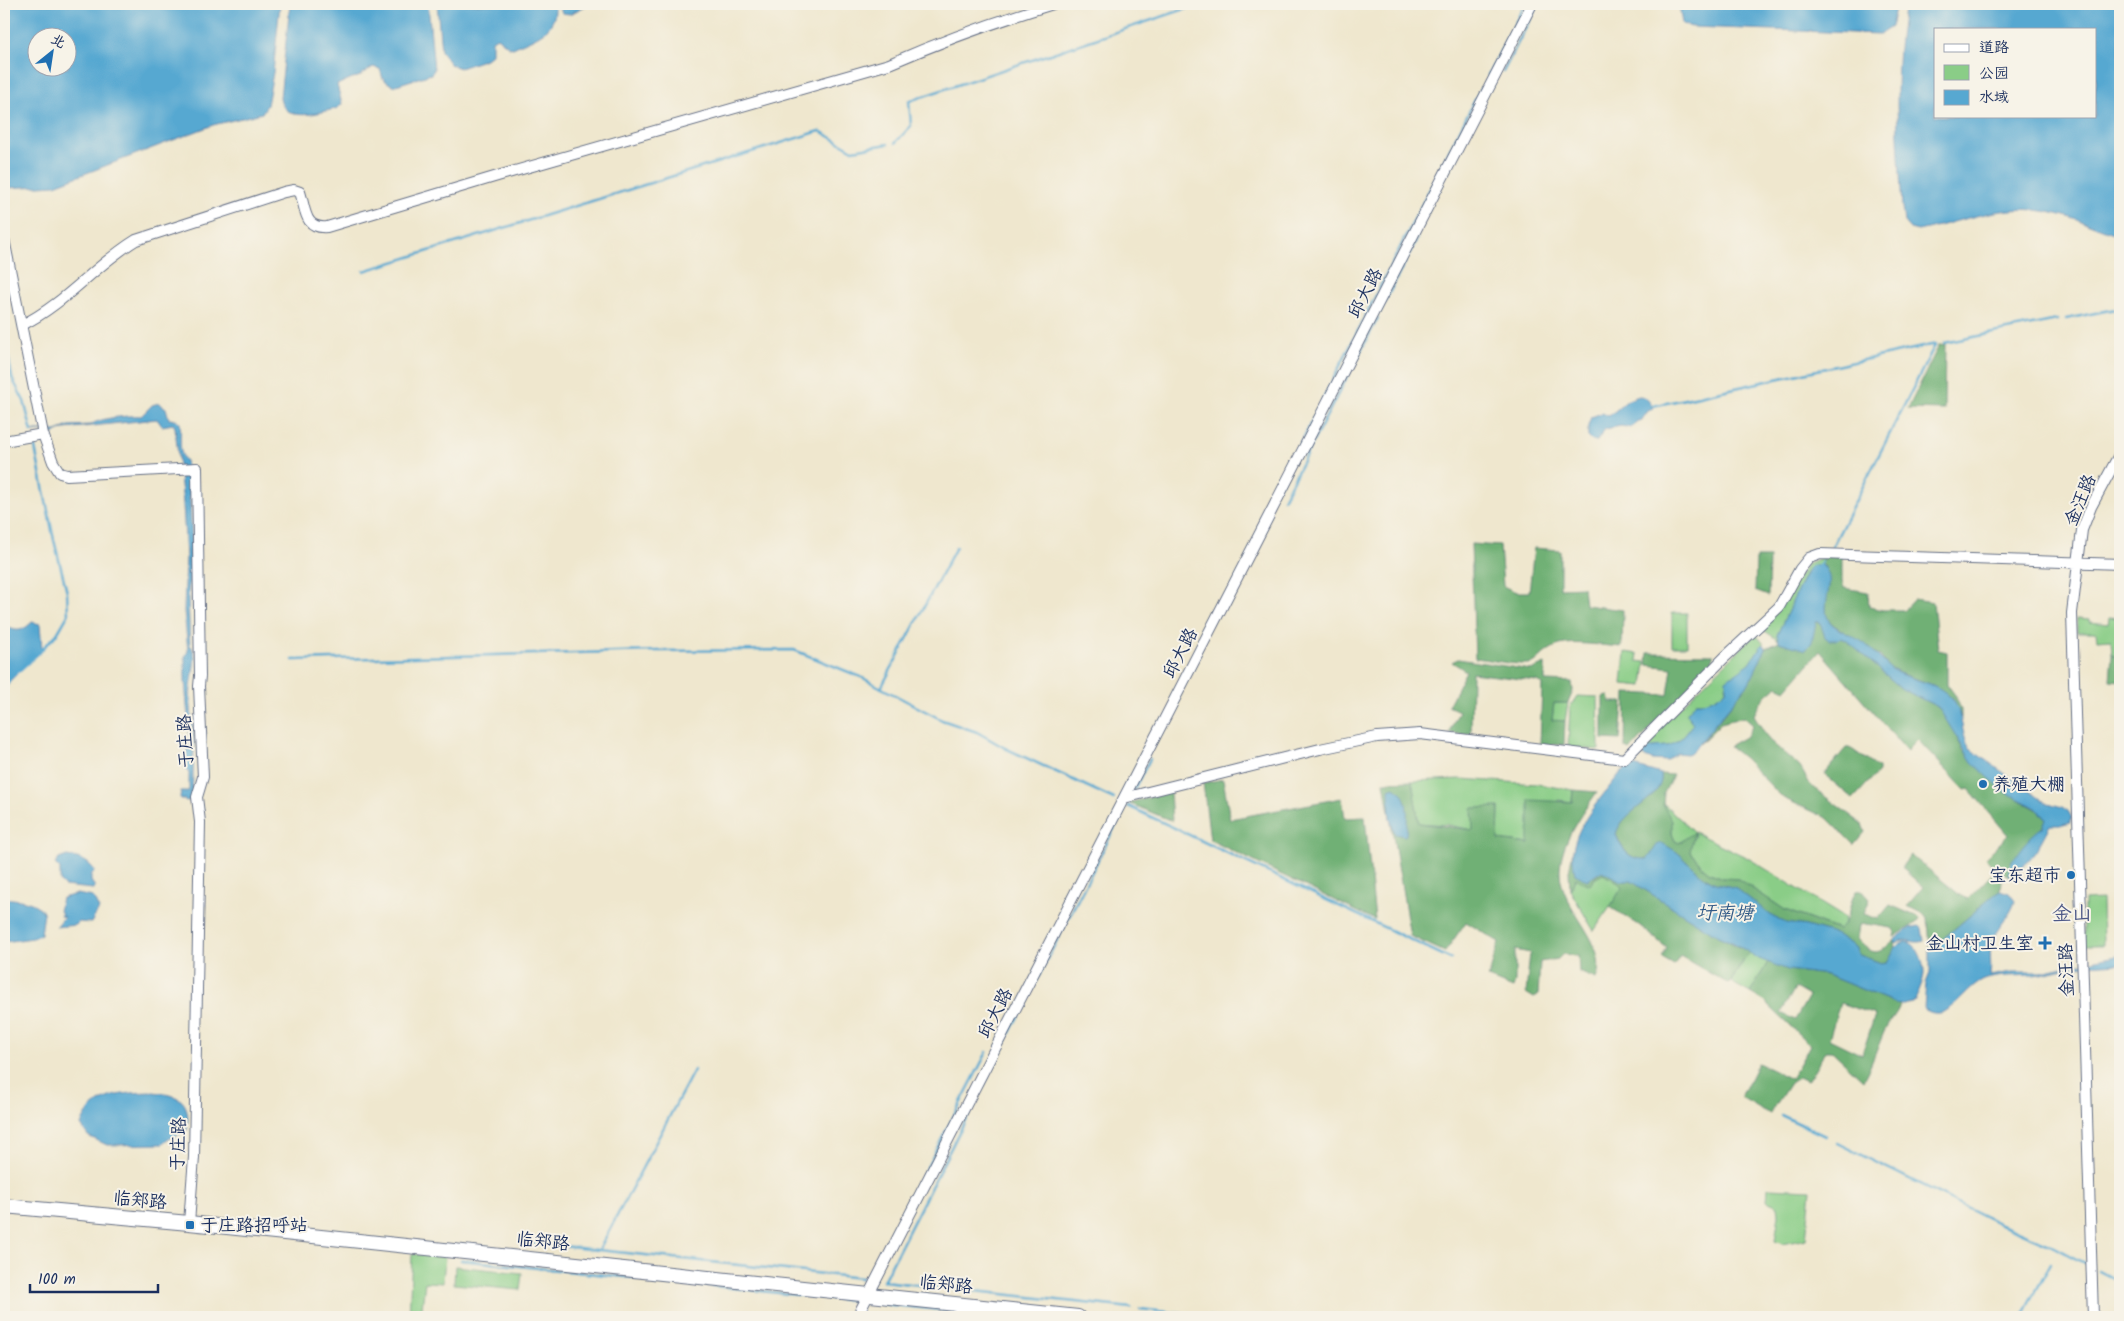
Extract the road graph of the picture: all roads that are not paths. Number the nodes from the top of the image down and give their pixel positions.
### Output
1 (1053, 4) edge
2 (1532, 4) edge
3 (4, 239) edge
4 (22, 325) junction
5 (43, 434) junction
6 (4, 441) edge
7 (2120, 453) edge
8 (2078, 562) junction
9 (2120, 564) edge
10 (1124, 798) junction
11 (4, 1206) edge
12 (189, 1223) junction
13 (869, 1294) junction
14 (857, 1317) edge
15 (1078, 1317) edge
16 (2094, 1317) edge

1 - 4 street
2 - 10 street, 邱大路
3 - 4 street
4 - 5 street
5 - 6 street
5 - 12 street, 于庄路
7 - 8 street, 金汪路
8 - 9 street
8 - 10 street
8 - 16 street, 金汪路
10 - 13 street, 邱大路
11 - 12 main road, 临郑路
12 - 13 main road, 临郑路
13 - 14 street, 邱大路
13 - 15 main road, 临郑路

